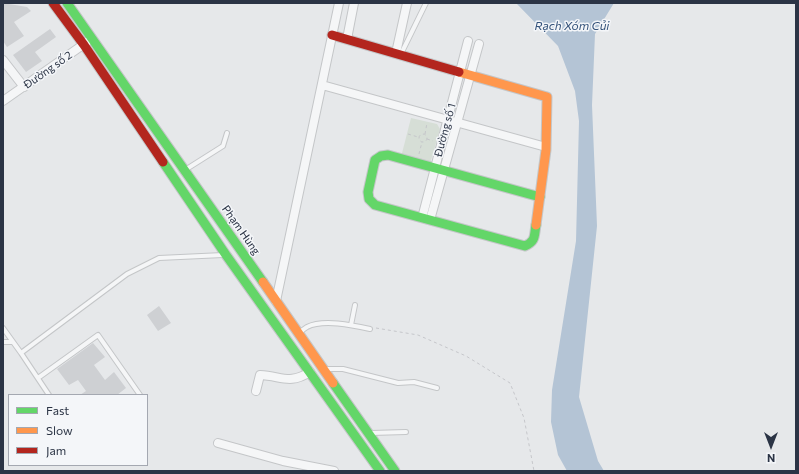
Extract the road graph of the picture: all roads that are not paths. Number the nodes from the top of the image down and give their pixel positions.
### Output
1 (53, 3) edge
2 (68, 3) edge
3 (339, 3) edge
4 (354, 3) edge
5 (407, 3) edge
6 (426, 3) edge
7 (332, 35) junction
8 (92, 38) junction
9 (347, 39) junction
10 (468, 41) dead end
11 (479, 44) dead end
12 (84, 45) junction
13 (398, 54) junction
14 (3, 60) edge
15 (460, 72) junction
16 (471, 75) junction
17 (322, 85) junction
18 (24, 87) junction
19 (3, 101) edge
20 (448, 120) junction
21 (457, 123) junction
22 (228, 133) dead end
23 (546, 147) junction
24 (440, 169) junction
25 (185, 170) junction
26 (540, 197) junction
27 (426, 219) junction
28 (226, 255) junction
29 (276, 301) junction
30 (355, 305) dead end
31 (351, 325) junction
32 (3, 328) edge
33 (372, 328) road end
34 (299, 334) junction
35 (3, 342) edge
36 (13, 342) junction
37 (21, 353) junction
38 (324, 370) junction
39 (310, 372) junction
40 (38, 378) junction
41 (437, 388) dead end
42 (256, 390) dead end
43 (48, 394) edge
44 (139, 394) edge
45 (406, 432) dead end
46 (368, 433) junction
47 (218, 443) dead end
48 (334, 471) edge
49 (380, 471) edge
50 (395, 471) edge

1 - 12 main road
2 - 8 main road, Phạm Hùng
3 - 7 street
4 - 9 street
5 - 13 street
6 - 13 lane
7 - 9 main road
7 - 17 street
8 - 12 street, Đường số 2
8 - 25 main road, Phạm Hùng
9 - 13 main road
10 - 15 street, Đường số 1
11 - 16 street
12 - 18 street, Đường số 2
12 - 28 main road
13 - 15 main road
14 - 18 street
15 - 16 main road
15 - 20 street, Đường số 1
16 - 21 street
16 - 23 main road
17 - 20 street
17 - 29 street
18 - 19 street, Đường số 2
20 - 21 street
20 - 24 street, Đường số 1
21 - 23 street
21 - 24 street
22 - 25 lane
23 - 26 main road
24 - 26 main road
24 - 27 street
24 - 27 main road
25 - 29 main road, Phạm Hùng
26 - 27 main road
28 - 37 lane
28 - 39 main road
29 - 34 main road, Phạm Hùng
30 - 31 lane
31 - 33 lane
31 - 34 lane
32 - 36 lane
34 - 38 main road, Phạm Hùng
35 - 36 lane
36 - 37 lane
37 - 40 lane
38 - 41 lane
38 - 46 main road, Phạm Hùng
39 - 42 street
39 - 49 main road
40 - 43 lane
40 - 44 lane
45 - 46 lane
46 - 50 main road, Phạm Hùng
47 - 48 street

